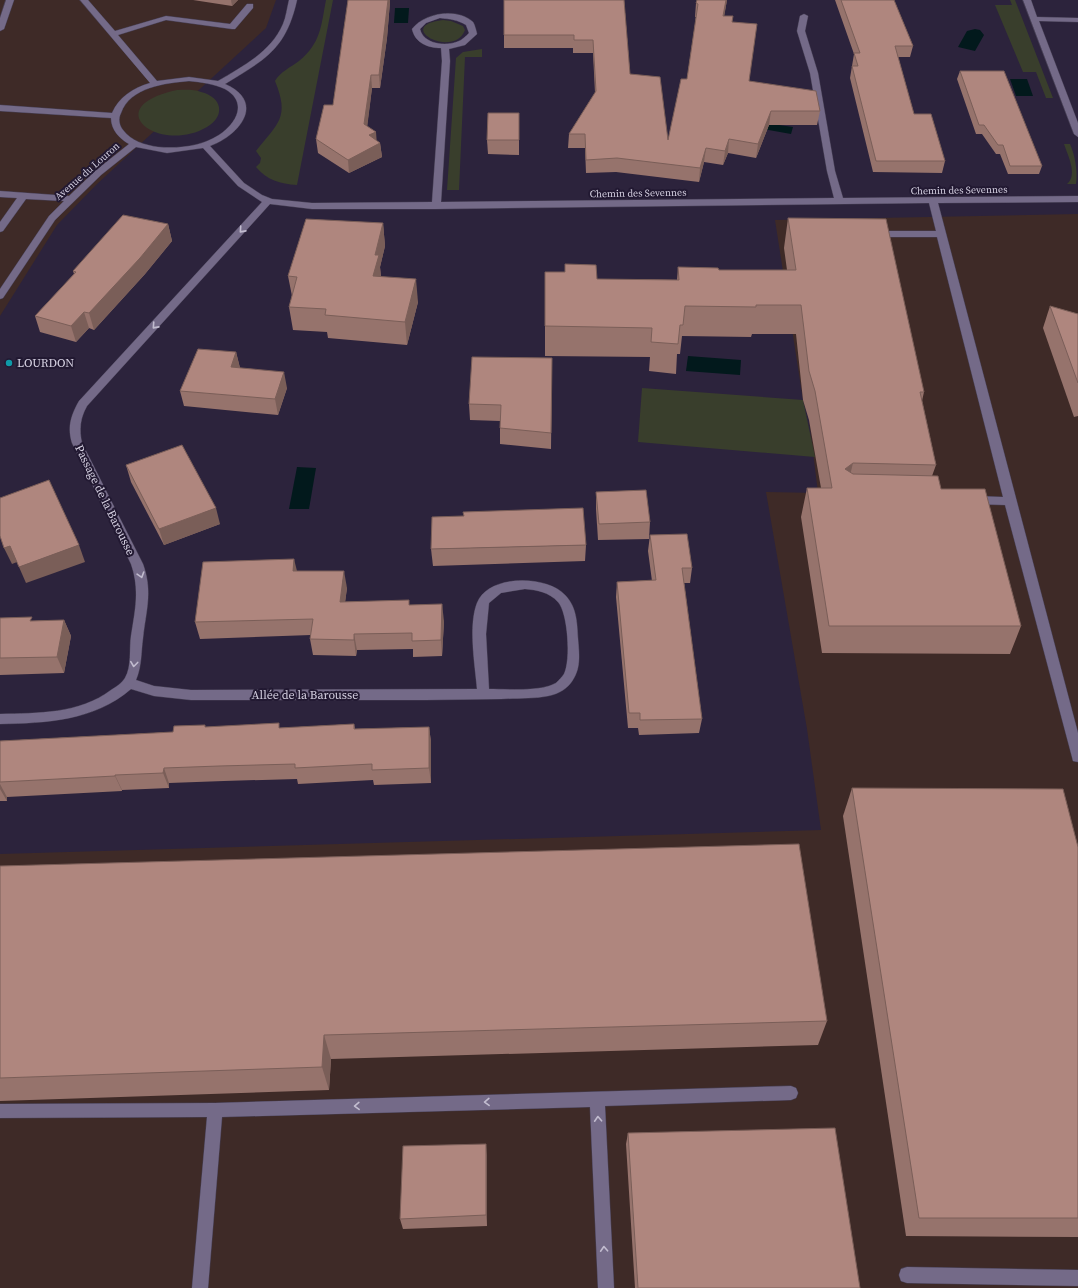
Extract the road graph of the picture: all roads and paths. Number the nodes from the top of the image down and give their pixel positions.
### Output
1 (10, 0) edge
2 (84, 0) edge
3 (293, 0) edge
4 (1027, 0) edge
5 (250, 6) dead end
6 (448, 6) dead end
7 (447, 16) junction
8 (804, 16) dead end
9 (1035, 19) junction
10 (1078, 20) edge
11 (0, 29) edge
12 (114, 34) junction
13 (445, 46) junction
14 (155, 84) junction
15 (219, 84) junction
16 (0, 108) edge
17 (115, 116) junction
18 (1076, 121) edge
19 (1078, 134) edge
20 (135, 144) junction
21 (204, 144) junction
22 (0, 194) edge
23 (22, 196) junction
24 (70, 199) junction
25 (1078, 199) edge
26 (268, 201) junction
27 (840, 202) junction
28 (933, 202) junction
29 (436, 206) junction
30 (0, 229) edge
31 (865, 234) edge
32 (941, 234) junction
33 (0, 296) edge
34 (963, 500) edge
35 (1010, 501) junction
36 (129, 682) junction
37 (483, 694) junction
38 (0, 719) edge
39 (1078, 757) edge
40 (791, 1093) dead end
41 (597, 1099) junction
42 (215, 1110) junction
43 (0, 1111) edge
44 (907, 1275) dead end
45 (1078, 1278) edge
46 (200, 1288) edge
47 (606, 1288) edge

1 - 11 street
2 - 12 street
3 - 15 street
4 - 9 street
5 - 12 street
6 - 7 street
7 - 13 street
7 - 13 street
8 - 27 street
9 - 10 street
9 - 18 street
12 - 14 street
13 - 29 street
14 - 15 street
14 - 17 street
15 - 21 street
16 - 17 street
17 - 20 street
18 - 19 street
20 - 21 street
20 - 24 street, Avenue du Louron
21 - 26 street, Chemin des Sevennes
22 - 23 street
23 - 24 street
23 - 30 street
24 - 33 street, Avenue du Louron
25 - 28 street, Chemin des Sevennes
26 - 29 street, Chemin des Sevennes
26 -> 36 street, Passage de la Barousse
27 - 28 street, Chemin des Sevennes
27 - 29 street, Chemin des Sevennes
28 - 32 street
31 - 32 street
32 - 35 street
34 - 35 street
35 - 39 street
36 - 37 street, Allée de la Barousse
36 - 38 street
37 - 37 street, Allée de la Barousse
40 - 41 street
41 -> 42 street
47 -> 41 street
42 - 43 street
42 - 46 street
44 - 45 street

